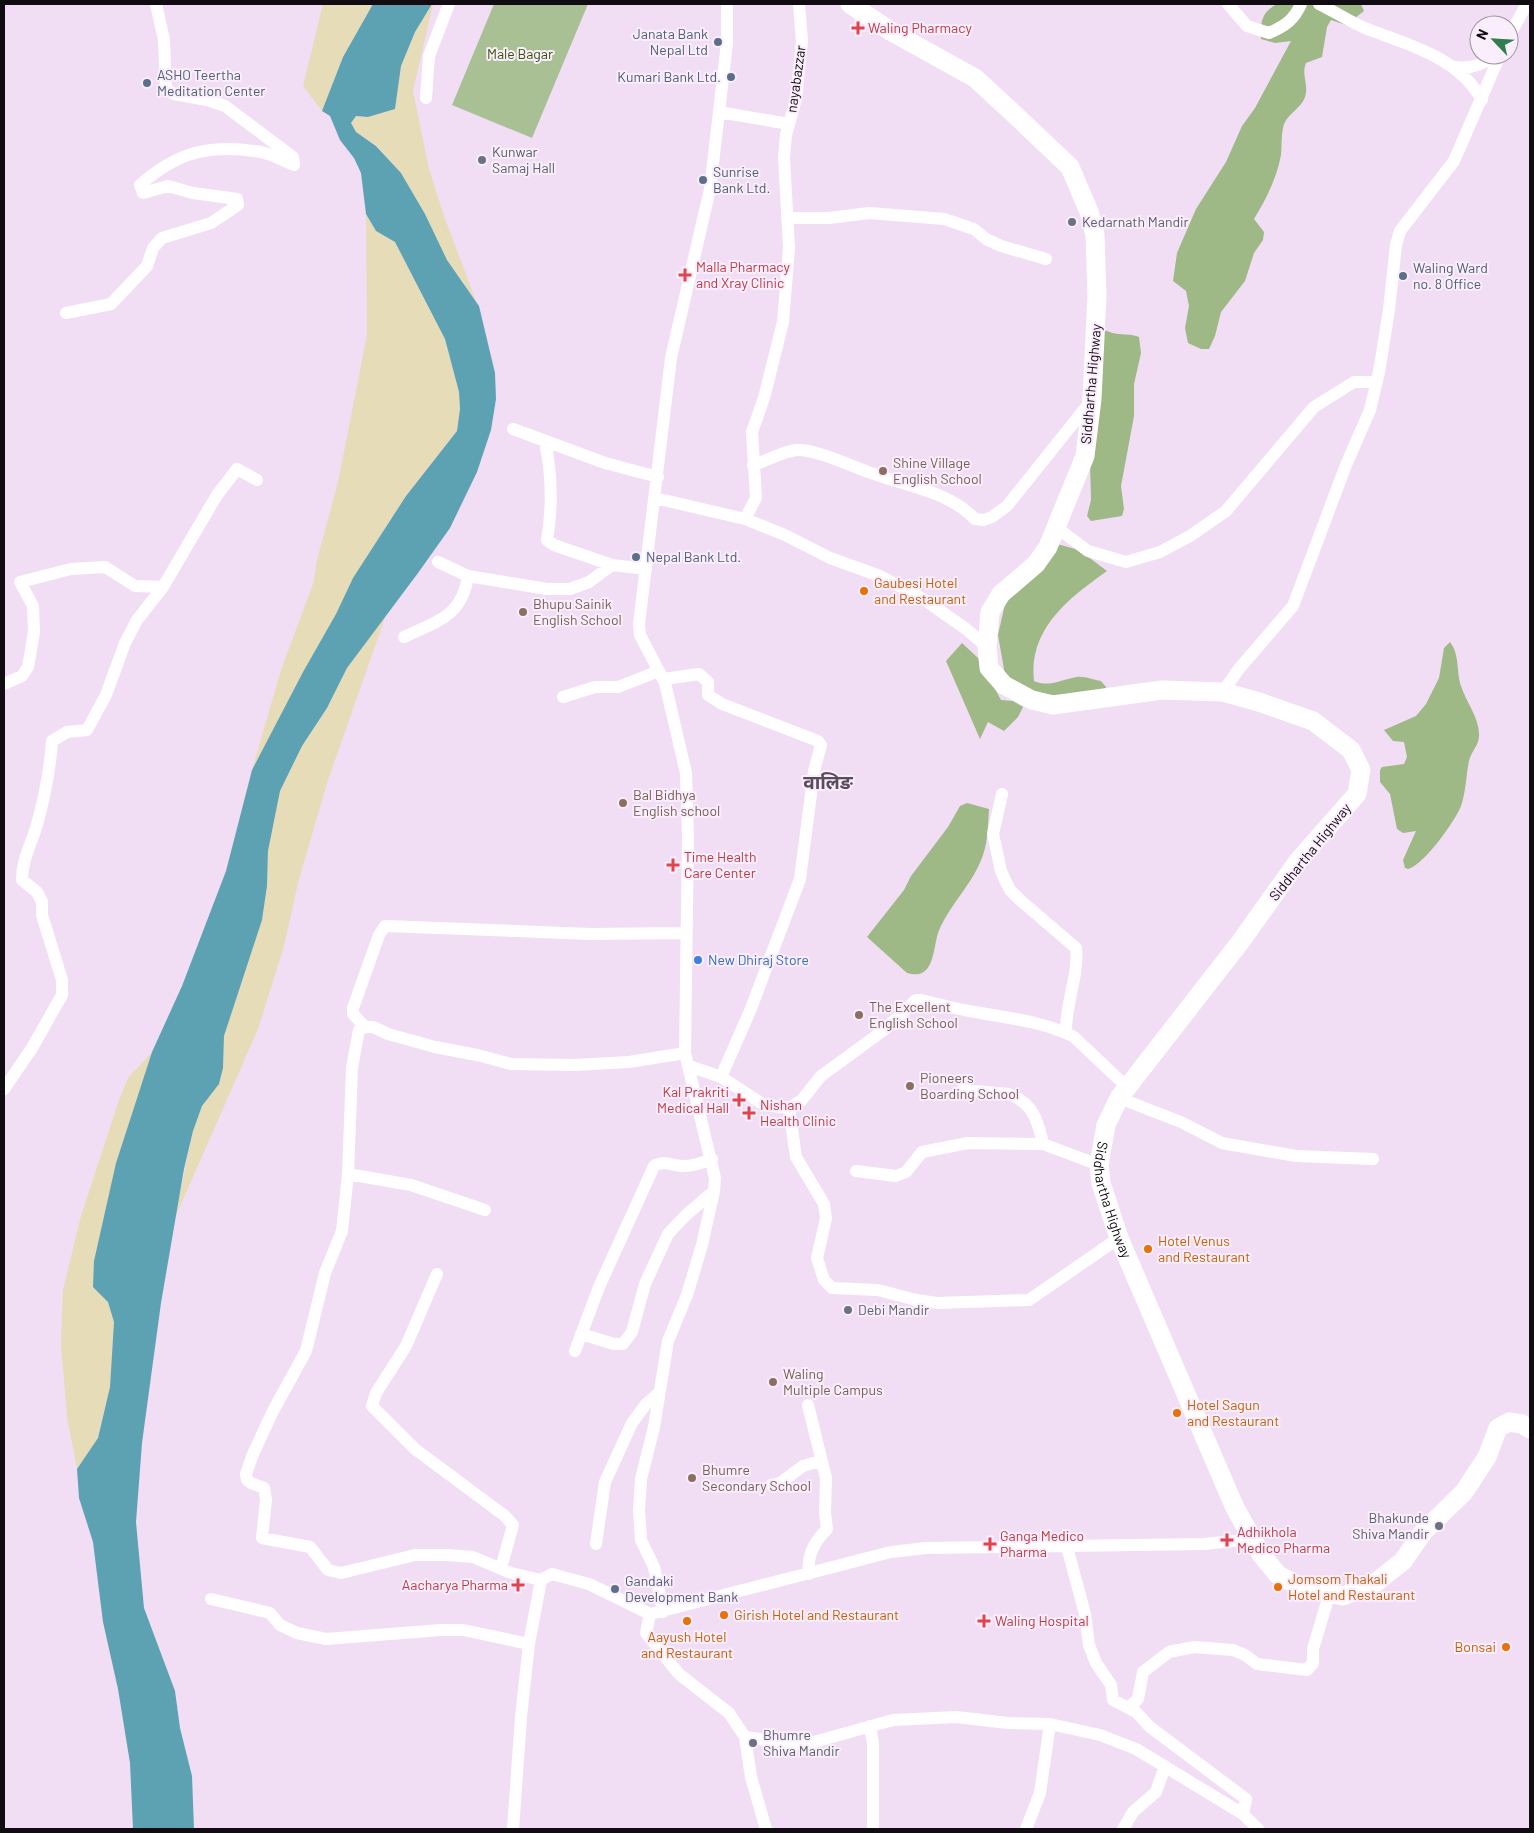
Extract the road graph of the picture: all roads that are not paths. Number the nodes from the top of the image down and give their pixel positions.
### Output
1 (156, 4) edge
2 (449, 4) edge
3 (727, 4) edge
4 (799, 4) edge
5 (850, 4) edge
6 (1228, 4) edge
7 (1301, 4) edge
8 (1319, 4) edge
9 (1527, 4) edge
10 (1519, 18) edge
11 (1477, 65) edge
12 (1496, 65) edge
13 (1451, 66) junction
14 (426, 98) dead end
15 (1482, 100) junction
16 (719, 112) junction
17 (789, 124) junction
18 (789, 218) junction
19 (1046, 259) dead end
20 (66, 313) dead end
21 (1377, 382) junction
22 (1092, 399) junction
23 (513, 429) dead end
24 (545, 441) junction
25 (753, 465) junction
26 (658, 477) junction
27 (257, 480) dead end
28 (655, 498) junction
29 (745, 519) junction
30 (1056, 527) junction
31 (438, 562) dead end
32 (612, 565) junction
33 (646, 569) junction
34 (468, 576) junction
35 (162, 587) junction
36 (404, 637) dead end
37 (987, 648) junction
38 (661, 675) junction
39 (4, 684) edge
40 (1223, 692) junction
41 (563, 698) dead end
42 (1002, 794) dead end
43 (686, 933) junction
44 (365, 1026) junction
45 (1066, 1033) junction
46 (685, 1053) junction
47 (689, 1066) junction
48 (720, 1077) junction
49 (4, 1089) edge
50 (962, 1090) dead end
51 (1123, 1093) junction
52 (789, 1108) junction
53 (1043, 1144) junction
54 (712, 1159) junction
55 (1373, 1159) dead end
56 (1099, 1165) junction
57 (856, 1171) dead end
58 (348, 1174) junction
59 (714, 1191) junction
60 (485, 1210) dead end
61 (1119, 1238) junction
62 (437, 1274) dead end
63 (581, 1334) junction
64 (575, 1351) dead end
65 (659, 1394) junction
66 (808, 1405) dead end
67 (1530, 1429) edge
68 (820, 1461) junction
69 (771, 1485) dead end
70 (1253, 1539) junction
71 (596, 1544) dead end
72 (1067, 1547) junction
73 (501, 1568) junction
74 (809, 1574) junction
75 (541, 1580) junction
76 (1329, 1595) junction
77 (211, 1599) dead end
78 (657, 1613) junction
79 (529, 1644) junction
80 (1128, 1708) junction
81 (1050, 1724) junction
82 (870, 1726) junction
83 (745, 1737) junction
84 (1166, 1766) junction
85 (1243, 1814) junction
86 (513, 1829) edge
87 (766, 1829) edge
88 (873, 1829) edge
89 (1026, 1829) edge
90 (1123, 1829) edge
91 (1258, 1829) edge

1 - 20 street
2 - 14 street
3 - 16 street
4 - 17 street, nayabazzar
5 - 22 highway, Siddhartha Highway
6 - 7 street
8 - 13 street
9 - 10 street
11 - 13 street
12 - 15 street
13 - 15 street
15 - 21 street
16 - 17 street
16 - 26 street
17 - 18 street, nayabazzar
18 - 19 street
18 - 25 street, nayabazzar
21 - 30 street
21 - 40 street
22 - 25 street
22 - 30 highway, Siddhartha Highway
23 - 24 street
24 - 26 street
24 - 32 street
25 - 29 street, nayabazzar
26 - 28 street
27 - 35 street
28 - 29 street
28 - 33 street
29 - 37 street
30 - 37 highway, Siddhartha Highway
31 - 34 street
32 - 33 street
32 - 34 street
33 - 38 street
34 - 36 street
35 - 39 street
35 - 49 street
37 - 40 highway, Siddhartha Highway
38 - 41 street
38 - 43 street
38 - 48 street
40 - 51 highway, Siddhartha Highway
42 - 45 street
43 - 44 street
43 - 46 street
44 - 46 street
44 - 58 street
45 - 51 street
45 - 52 street
46 - 47 street
47 - 48 street
47 - 54 street
48 - 52 street
50 - 53 street
51 - 55 street
51 - 56 highway, Siddhartha Highway
52 - 61 street
53 - 56 street
53 - 57 street
54 - 59 street
54 - 63 street
56 - 61 highway, Siddhartha Highway
58 - 60 street
58 - 73 street
59 - 63 street
59 - 65 street
61 - 70 highway, Siddhartha Highway
62 - 73 street
63 - 64 street
65 - 71 street
65 - 78 street
66 - 68 street
67 - 76 highway, Siddhartha Highway
68 - 69 street
68 - 74 street
70 - 72 street
70 - 76 highway, Siddhartha Highway
72 - 74 street
72 - 80 street
73 - 75 street
74 - 78 street
75 - 78 street
75 - 79 street
76 - 80 street
77 - 79 street
78 - 83 street
79 - 86 street
80 - 85 street
81 - 82 street
81 - 84 street
81 - 89 street
82 - 83 street
82 - 88 street
83 - 87 street
84 - 85 street
84 - 90 street
85 - 91 street

